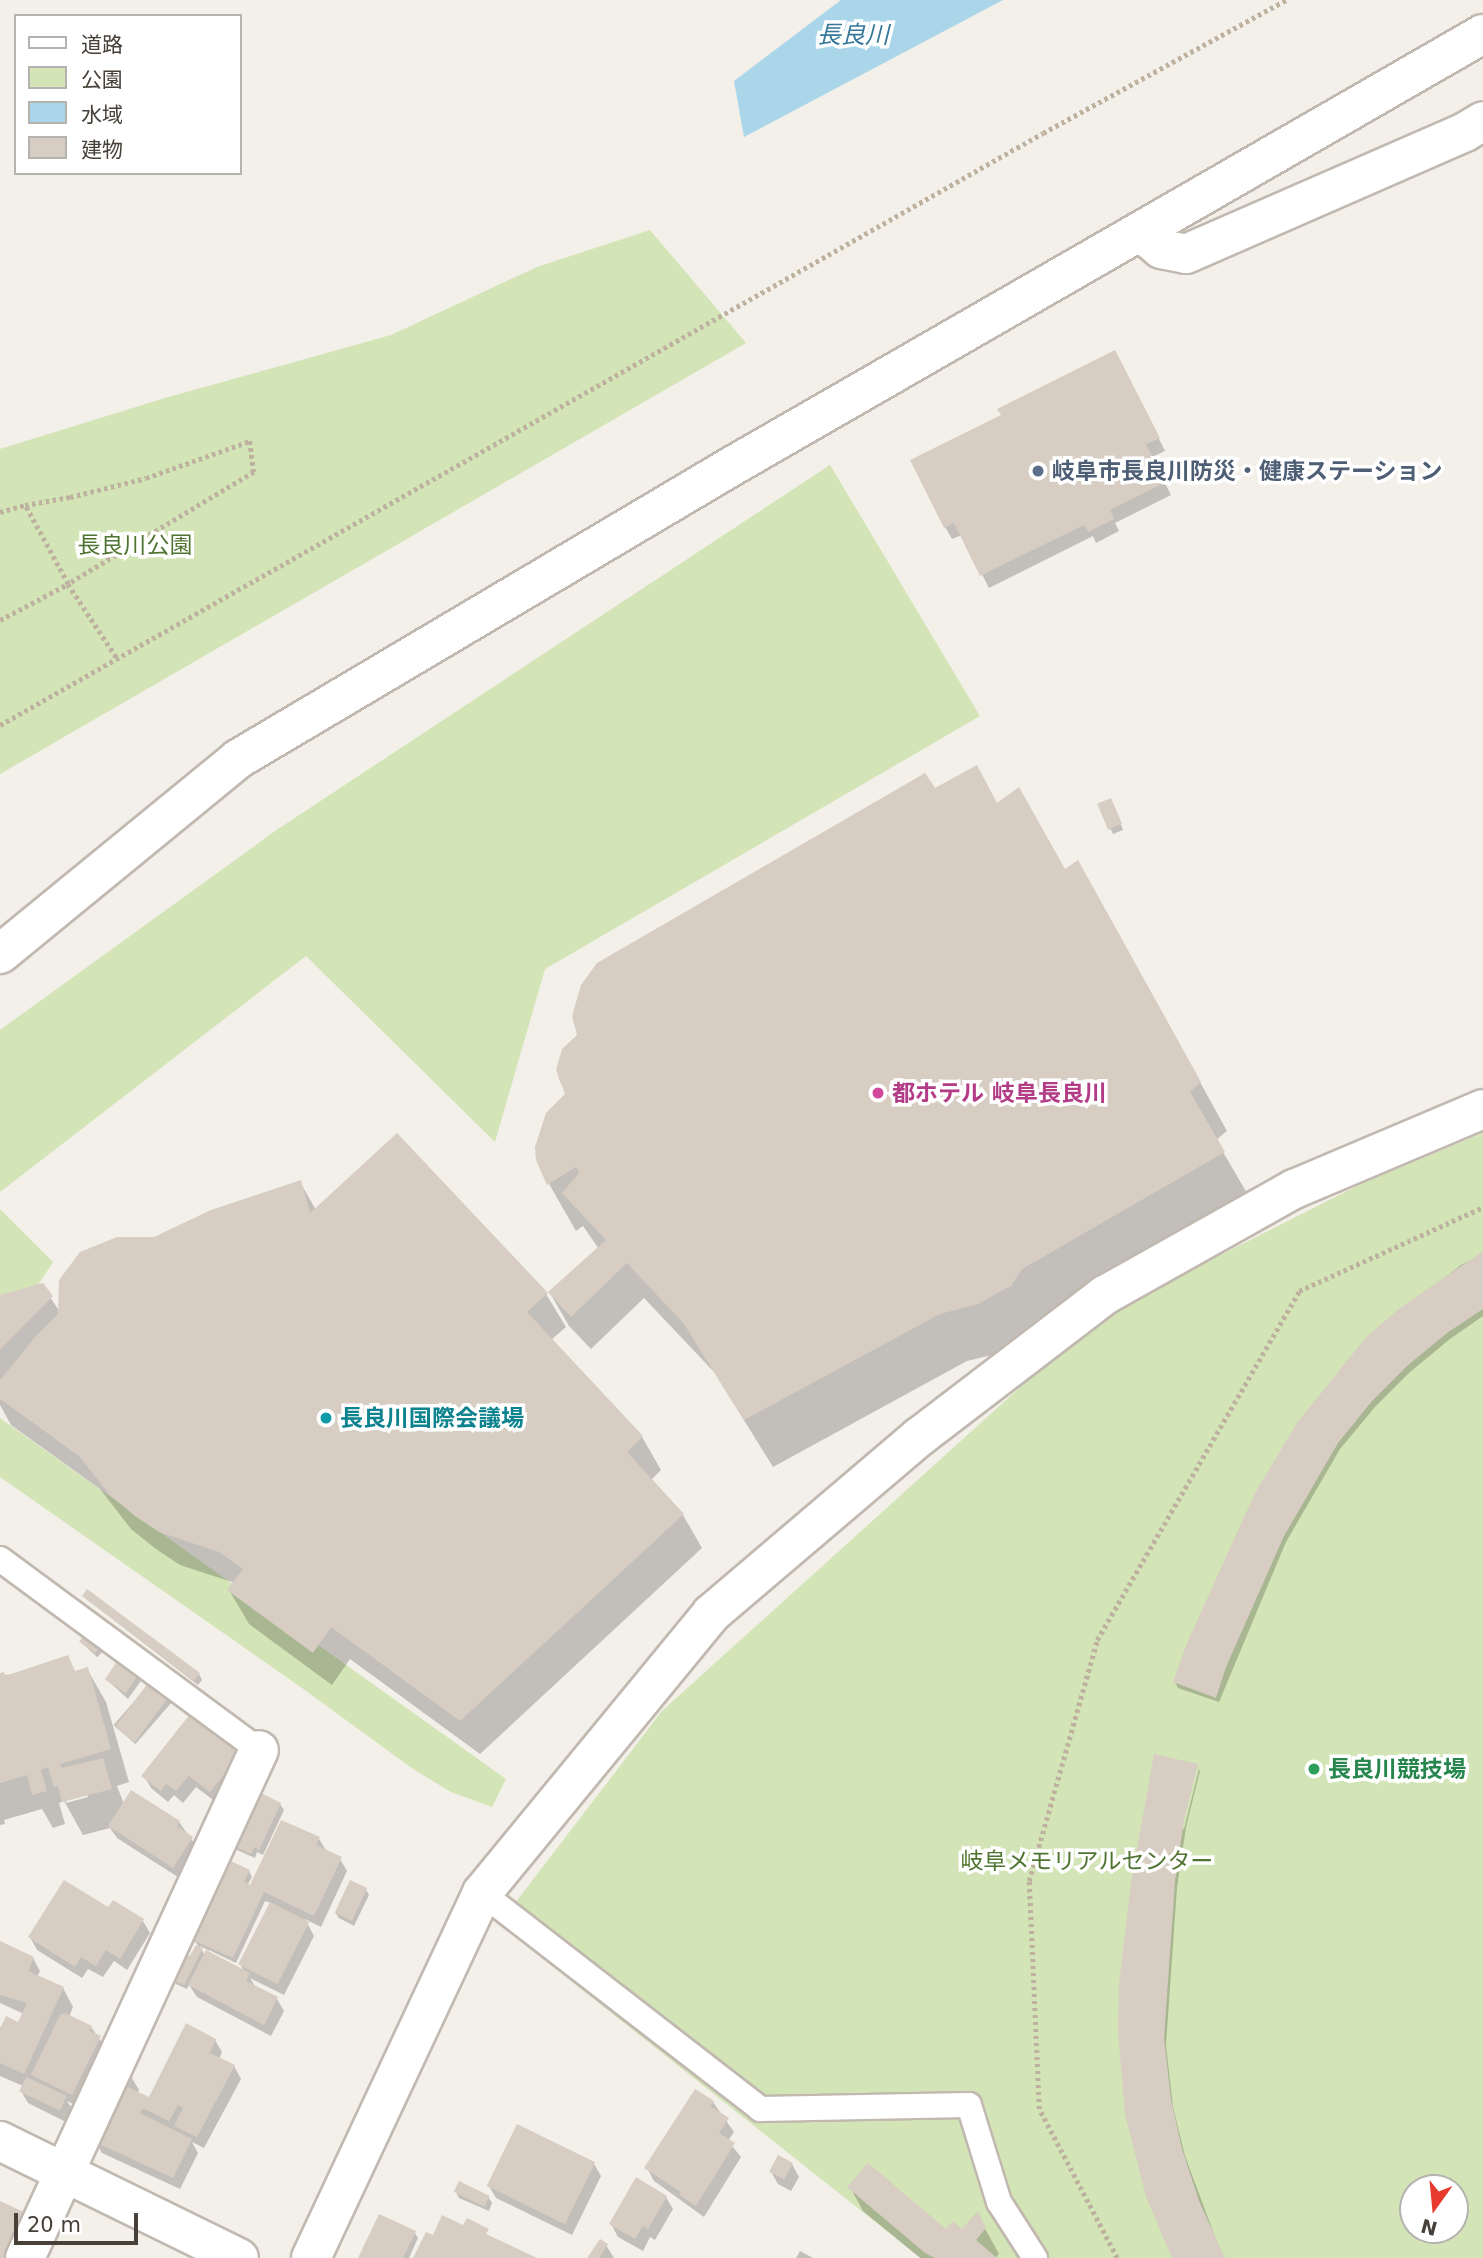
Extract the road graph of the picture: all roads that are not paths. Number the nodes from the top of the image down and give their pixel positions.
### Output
1 (1483, 34) edge
2 (1482, 123) edge
3 (1141, 232) junction
4 (0, 954) edge
5 (1483, 1109) edge
6 (0, 1559) edge
7 (260, 1750) joint
8 (482, 1893) junction
9 (0, 2141) edge
10 (66, 2171) junction
11 (25, 2258) edge
12 (239, 2258) edge
13 (311, 2258) edge
14 (1035, 2258) edge

1 - 3 street
2 - 3 street
3 - 4 street
5 - 8 street
6 - 7 lane
7 - 10 street
8 - 13 street
8 - 14 lane
9 - 10 street
10 - 11 street
10 - 12 street

